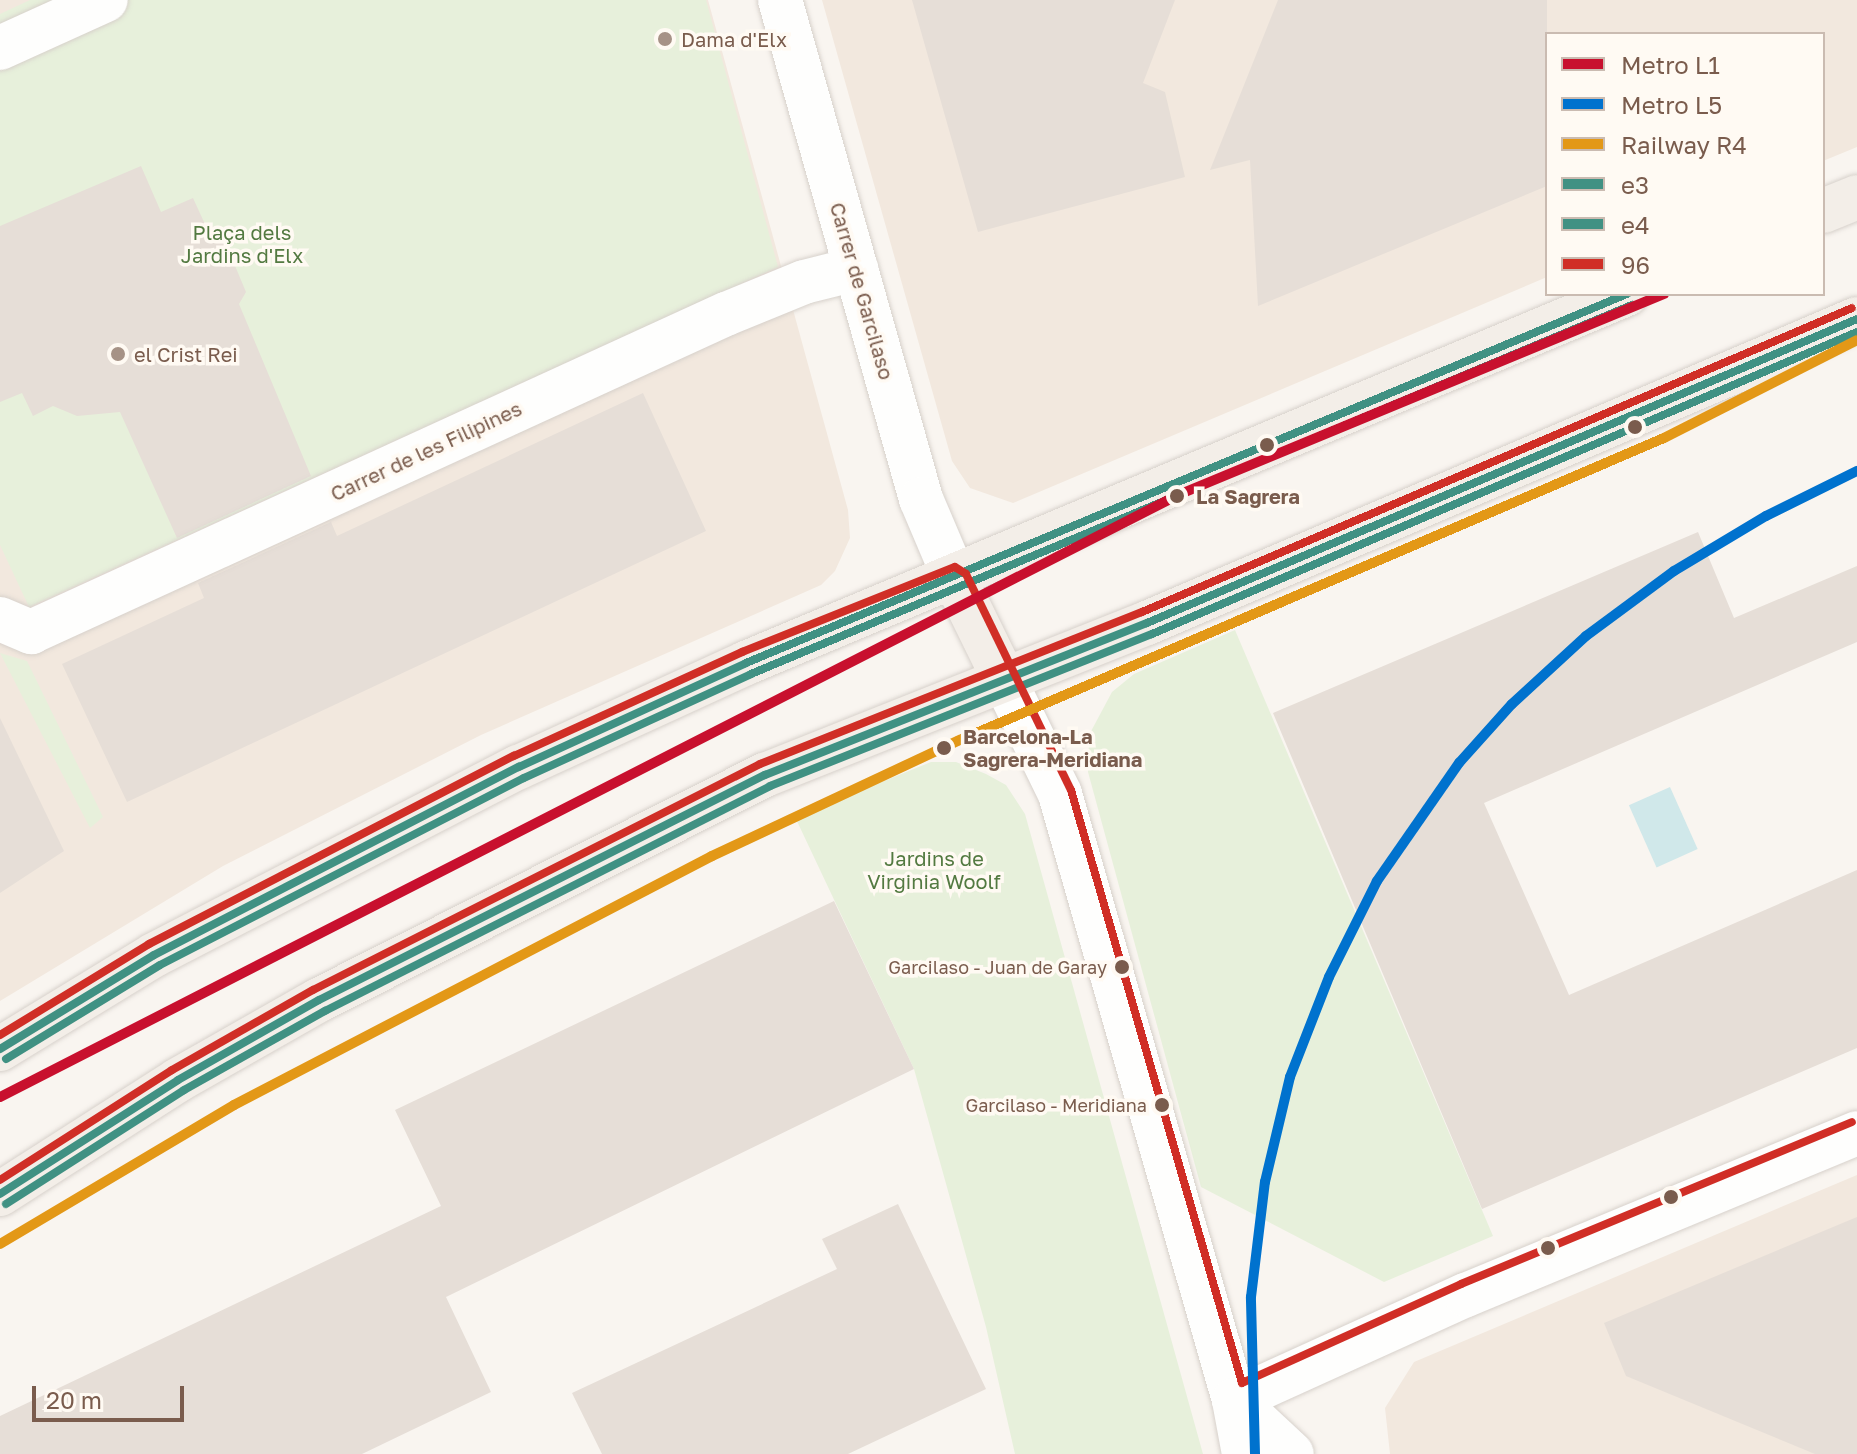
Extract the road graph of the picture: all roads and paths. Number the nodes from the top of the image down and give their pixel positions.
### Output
1 (106, 0) edge
2 (780, 0) edge
3 (0, 48) edge
4 (1857, 197) edge
5 (1825, 210) edge
6 (856, 269) junction
7 (1622, 296) edge
8 (1857, 319) edge
9 (955, 579) junction
10 (0, 619) edge
11 (1003, 677) junction
12 (0, 1049) edge
13 (1857, 1133) edge
14 (0, 1194) edge
15 (1234, 1400) junction
16 (1244, 1454) edge
17 (1292, 1454) edge

1 - 3 street
2 - 6 street, Carrer de Garcilaso
4 - 5 main road
6 - 9 street, Carrer de Garcilaso
6 - 10 street, Carrer de les Filipines
7 - 9 main road
8 - 11 main road
9 - 11 main road
9 - 12 main road
11 - 14 main road
11 - 15 street
13 - 15 street
15 - 16 street
15 - 17 street

